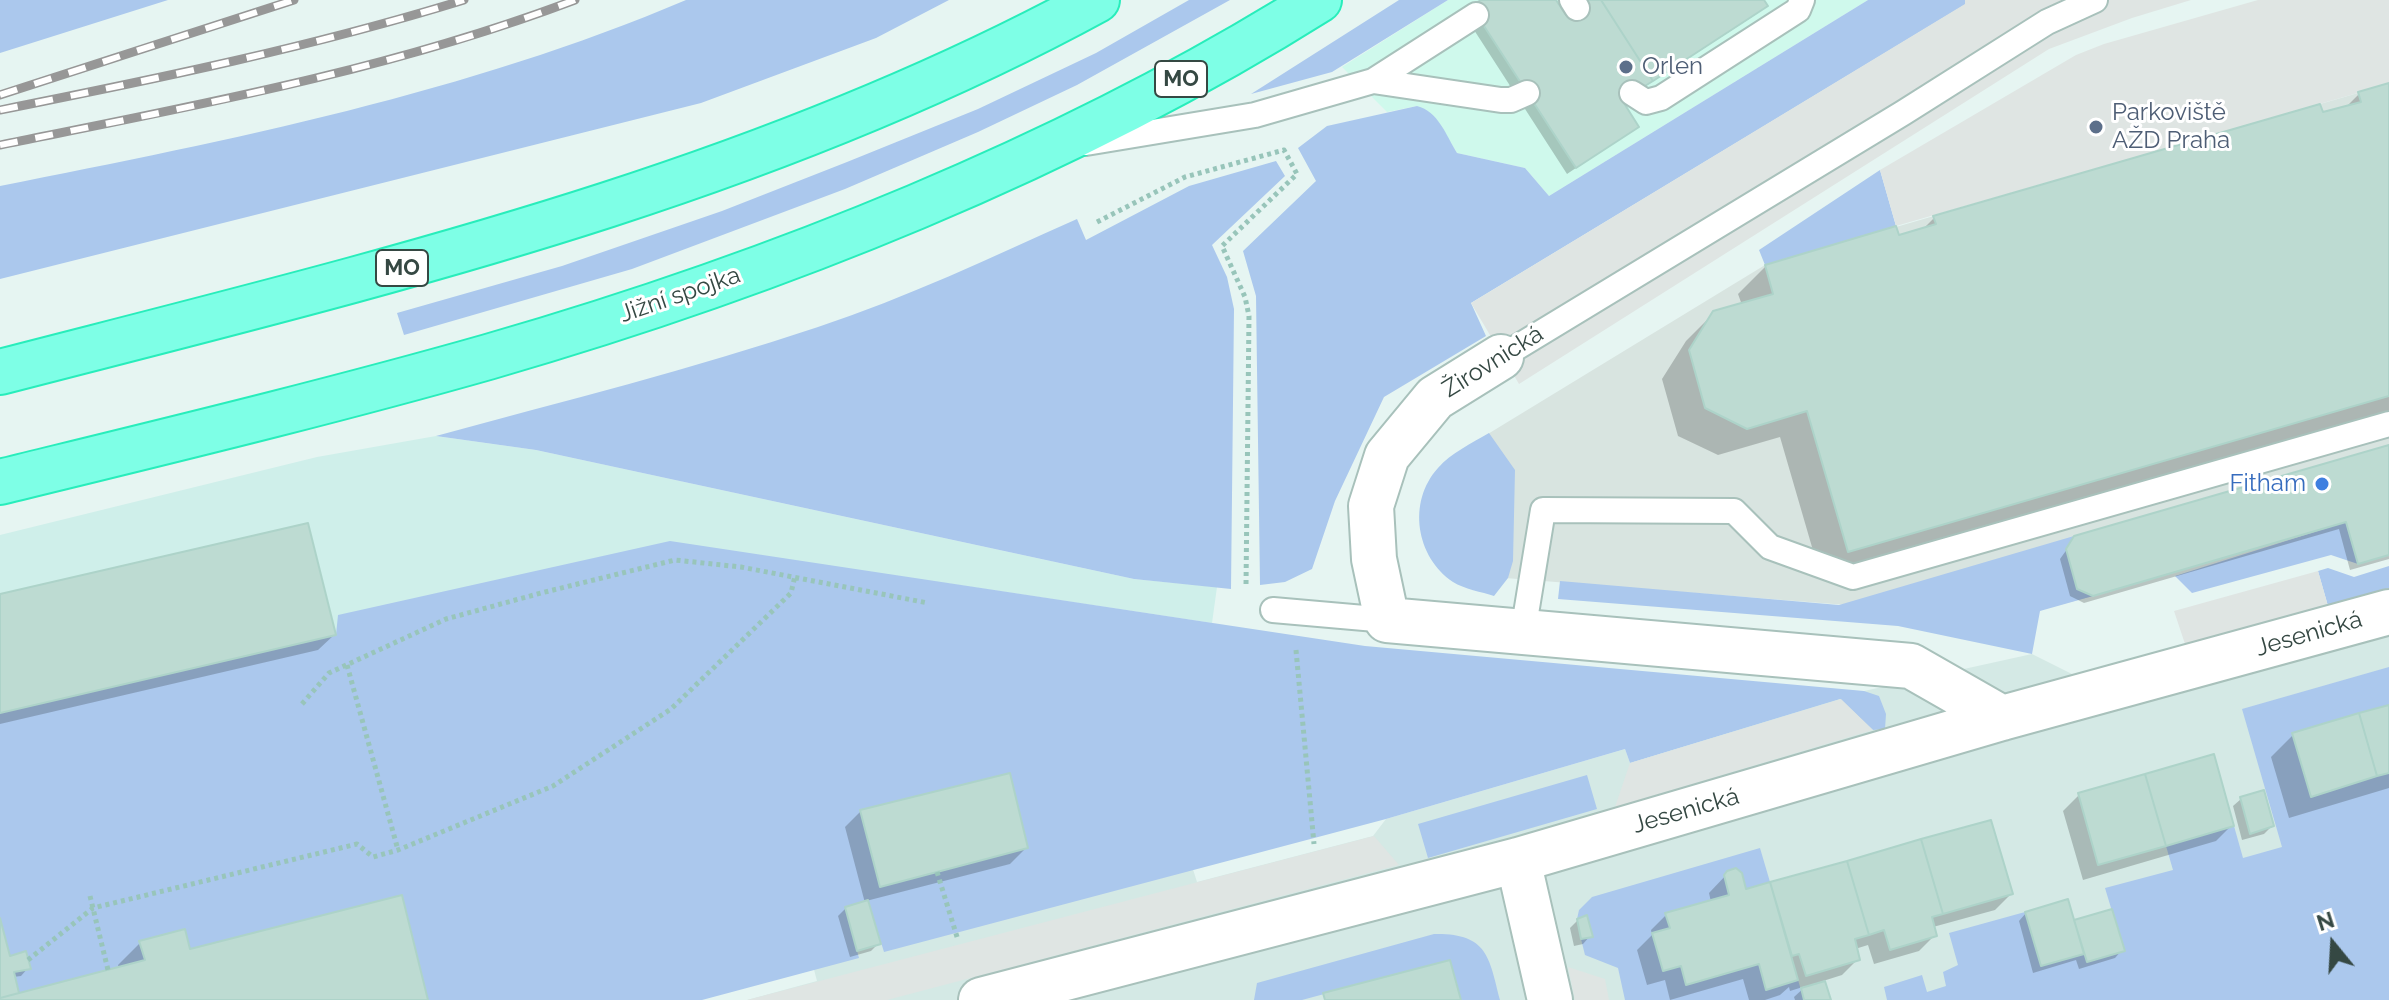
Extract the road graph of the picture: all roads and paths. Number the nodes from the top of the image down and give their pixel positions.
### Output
1 (1097, 0) edge
2 (1319, 0) edge
3 (2095, 0) edge
4 (1805, 3) edge
5 (1476, 15) dead end
6 (1373, 81) junction
7 (1527, 93) dead end
8 (1632, 93) dead end
9 (1041, 151) junction
10 (1097, 222) dead end
11 (1501, 357) joint
12 (0, 372) edge
13 (2389, 424) edge
14 (0, 482) edge
15 (795, 576) junction
16 (928, 603) dead end
17 (1273, 610) joint
18 (2389, 612) edge
19 (1387, 620) junction
20 (1523, 632) junction
21 (1295, 635) dead end
22 (347, 665) junction
23 (302, 704) dead end
24 (2002, 718) junction
25 (1314, 844) dead end
26 (398, 850) junction
27 (1518, 860) junction
28 (937, 872) dead end
29 (90, 896) dead end
30 (93, 908) junction
31 (958, 940) dead end
32 (28, 960) dead end
33 (108, 970) dead end
34 (981, 1000) edge
35 (1550, 1000) edge

1 - 12 highway, MO
2 - 9 highway, Jižní spojka / MO
3 - 11 lane, Žirovnická
4 - 8 lane
5 - 6 lane
6 - 7 lane
6 - 9 lane
9 - 14 highway, Jižní spojka / MO
10 - 17 path
11 - 19 street, Žirovnická
13 - 20 lane
15 - 16 path
15 - 22 path
15 - 26 path
17 - 19 lane
18 - 24 street, Jesenická
19 - 20 street
20 - 24 street
21 - 25 path
22 - 23 path
22 - 26 path
24 - 27 street, Jesenická
26 - 30 path
27 - 34 street, Jesenická
27 - 35 street
28 - 31 path
29 - 30 path
30 - 32 path
30 - 33 path

